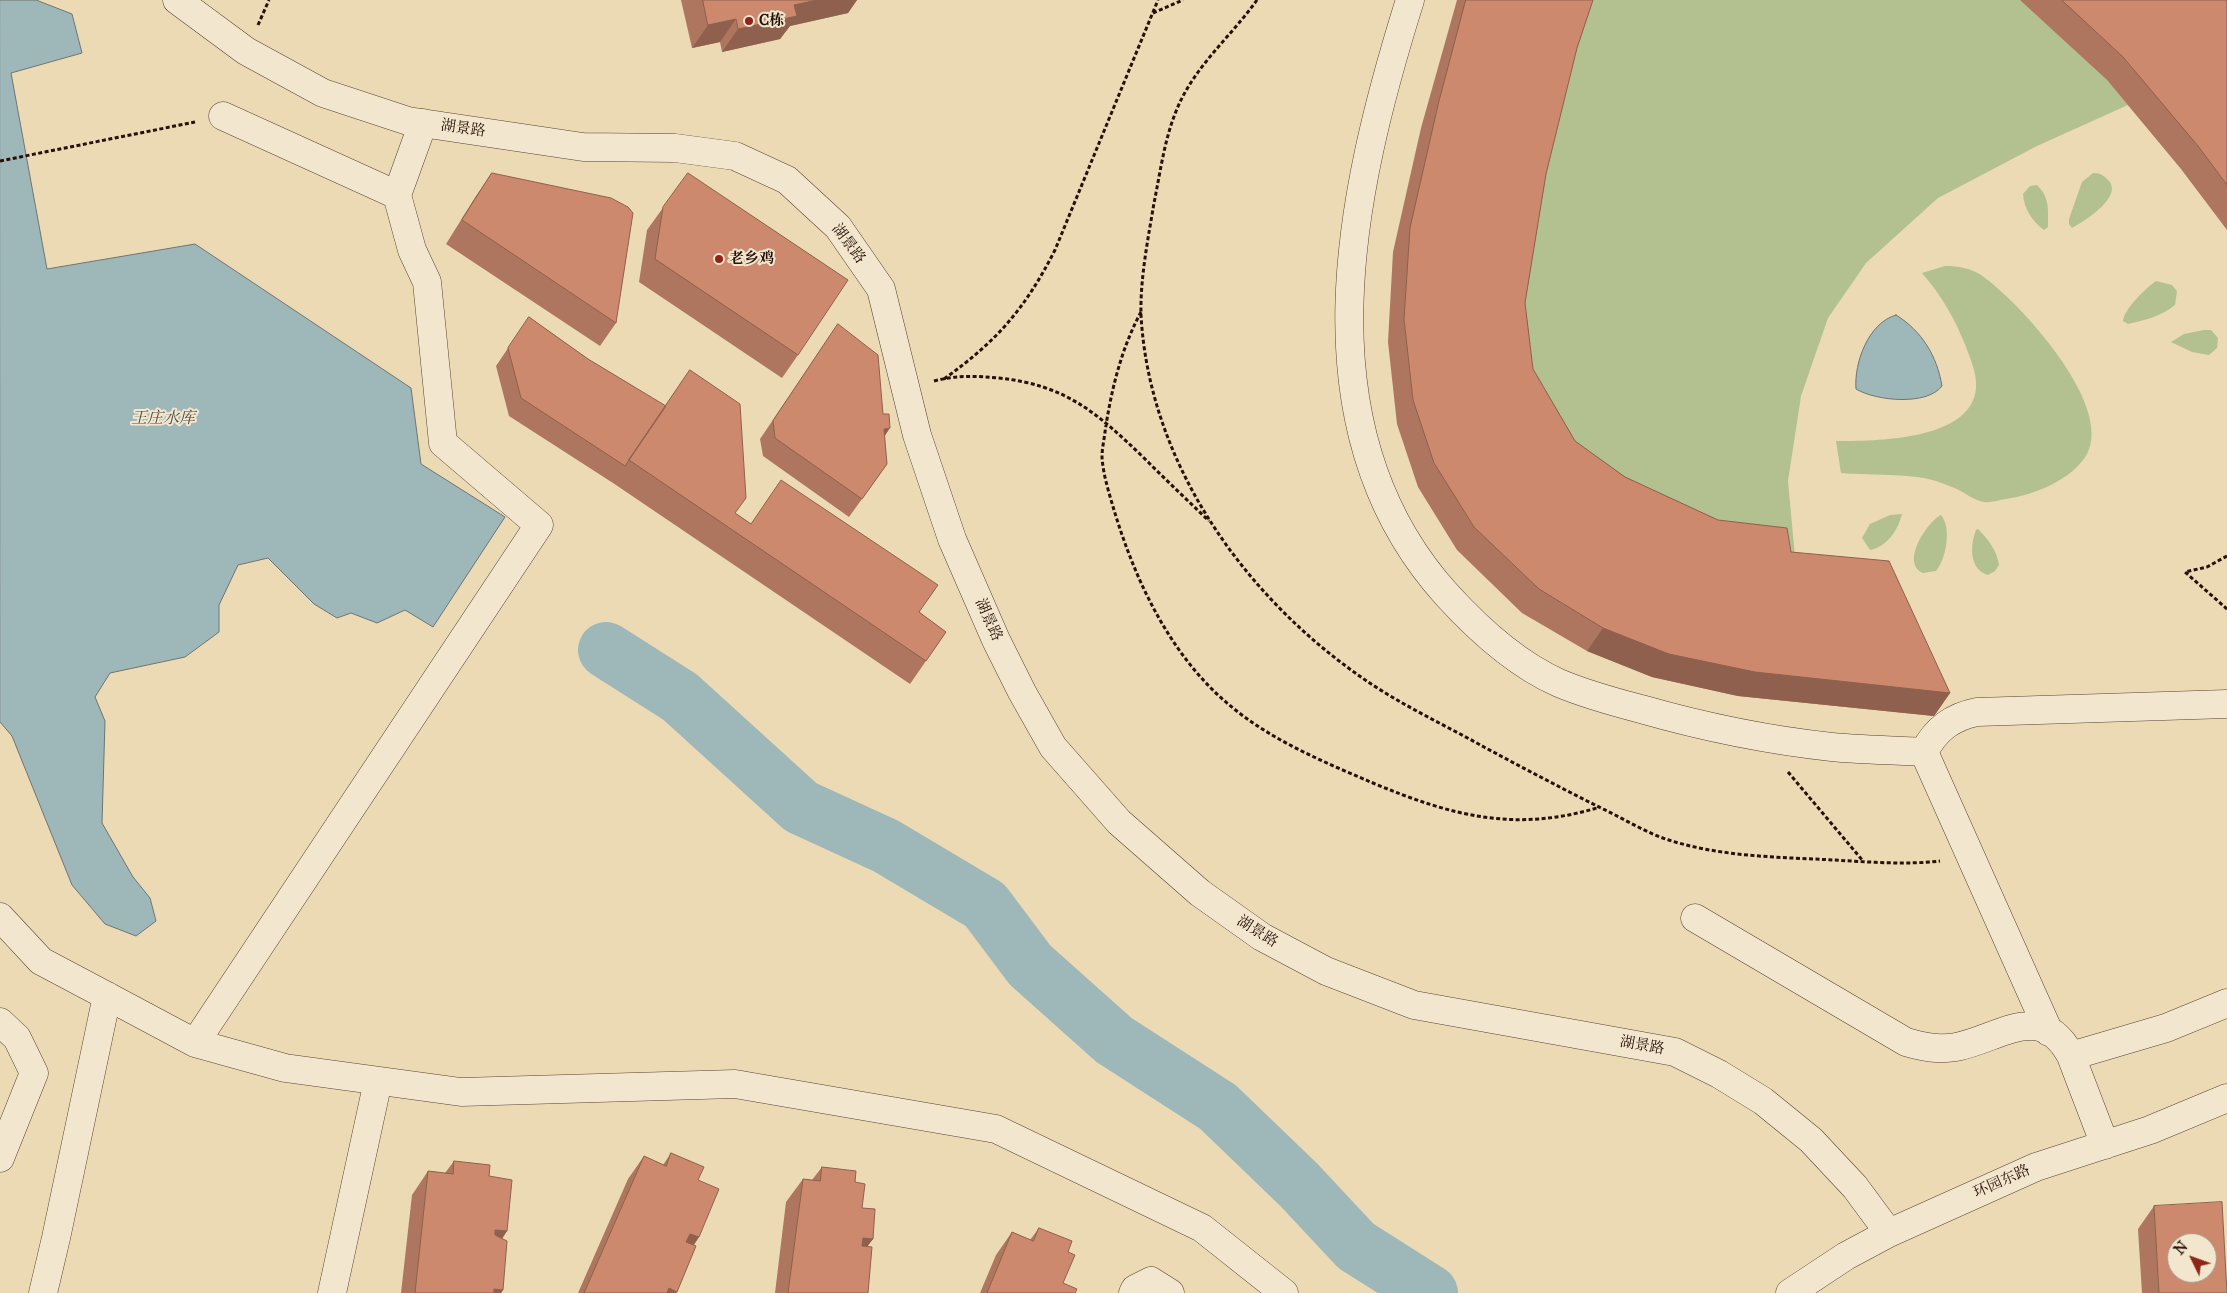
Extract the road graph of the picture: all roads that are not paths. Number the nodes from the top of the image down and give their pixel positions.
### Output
1 (178, 0) edge
2 (1410, 0) edge
3 (223, 116) road end
4 (423, 123) junction
5 (397, 195) junction
6 (2227, 704) edge
7 (1924, 752) junction
8 (0, 917) edge
9 (1696, 918) dead end
10 (107, 996) junction
11 (2227, 1003) edge
12 (0, 1022) edge
13 (2049, 1032) junction
14 (195, 1042) junction
15 (2071, 1056) junction
16 (378, 1081) junction
17 (2227, 1098) edge
18 (2105, 1145) junction
19 (0, 1158) edge
20 (1889, 1233) junction
21 (42, 1293) edge
22 (332, 1293) edge
23 (1133, 1293) edge
24 (1170, 1293) edge
25 (1284, 1293) edge
26 (1790, 1293) edge

1 - 4 street, 湖景路
2 - 7 street
3 - 5 street
4 - 5 street
4 - 20 street, 湖景路
5 - 14 street
6 - 7 street
7 - 13 street
8 - 10 street
9 - 13 street
10 - 14 street
10 - 21 street
11 - 15 street
12 - 19 street
13 - 15 street
14 - 16 street
15 - 18 street
16 - 22 street
16 - 25 street
17 - 18 street, 环园东路
18 - 20 street, 环园东路
20 - 26 street, 环园东路
23 - 24 street

